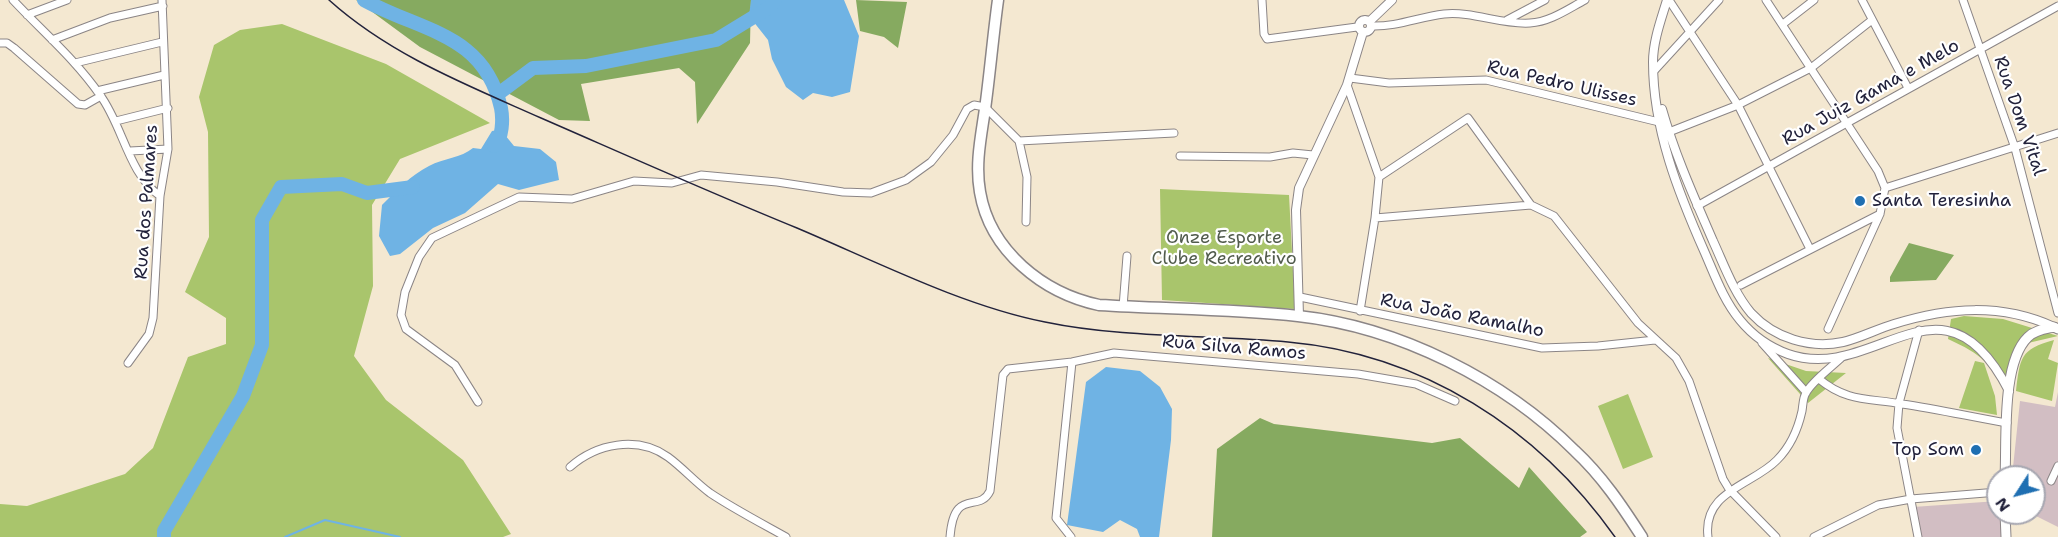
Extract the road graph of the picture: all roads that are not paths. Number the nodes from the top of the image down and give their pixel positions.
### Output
1 (13, 0) edge
2 (67, 0) edge
3 (998, 0) edge
4 (1262, 0) edge
5 (1392, 0) edge
6 (1545, 0) edge
7 (1585, 0) edge
8 (1668, 0) edge
9 (1719, 0) edge
10 (1766, 0) edge
11 (1814, 0) edge
12 (1862, 0) edge
13 (1963, 0) edge
14 (163, 3) edge
15 (2058, 6) edge
16 (27, 15) junction
17 (1508, 20) junction
18 (1872, 20) junction
19 (1371, 23) junction
20 (1783, 24) junction
21 (1360, 29) junction
22 (1691, 33) junction
23 (52, 40) junction
24 (162, 42) junction
25 (0, 43) edge
26 (1980, 49) junction
27 (75, 63) junction
28 (1811, 68) junction
29 (1654, 74) junction
30 (164, 75) junction
31 (1348, 82) junction
32 (1908, 88) junction
33 (99, 94) junction
34 (1738, 105) junction
35 (985, 107) junction
36 (168, 108) junction
37 (116, 121) junction
38 (1659, 122) junction
39 (1846, 122) junction
40 (1669, 132) junction
41 (1174, 133) dead end
42 (2058, 133) edge
43 (1019, 141) junction
44 (2015, 148) junction
45 (168, 149) junction
46 (130, 151) junction
47 (1313, 155) junction
48 (1180, 156) dead end
49 (1771, 167) junction
50 (1379, 177) junction
51 (1886, 188) junction
52 (160, 196) junction
53 (1531, 205) junction
54 (1697, 206) junction
55 (1880, 214) junction
56 (1375, 218) junction
57 (1026, 222) dead end
58 (1809, 249) junction
59 (1126, 256) dead end
60 (1742, 285) dead end
61 (1300, 297) junction
62 (1123, 307) junction
63 (1360, 311) junction
64 (2058, 314) edge
65 (1299, 316) junction
66 (2056, 328) edge
67 (1828, 329) dead end
68 (1918, 330) junction
69 (1758, 338) junction
70 (1655, 340) junction
71 (1842, 357) junction
72 (1072, 362) junction
73 (128, 363) dead end
74 (1819, 379) junction
75 (2010, 391) junction
76 (1806, 392) junction
77 (1455, 401) dead end
78 (478, 402) dead end
79 (1899, 403) junction
80 (2007, 423) junction
81 (2005, 465) edge
82 (2058, 466) edge
83 (570, 467) dead end
84 (2051, 481) dead end
85 (1729, 489) junction
86 (1986, 493) edge
87 (1911, 499) junction
88 (786, 537) edge
89 (950, 537) edge
90 (1071, 537) edge
91 (1642, 537) edge
92 (1708, 537) edge
93 (1776, 537) edge
94 (1814, 537) edge
95 (1918, 537) edge

1 - 16 street
2 - 16 street
3 - 35 main road
4 - 21 street
5 - 19 street
6 - 17 street
7 - 17 street
8 - 22 street
8 - 29 street
9 - 22 street
10 - 20 street
11 - 20 street
12 - 18 street
13 - 26 street, Rua Dom Vital
14 - 23 street
14 - 24 street, Rua dos Palmares
15 - 26 street, Rua Juiz Gama e Melo
16 - 23 street
17 - 19 street
18 - 28 street
18 - 32 street
19 - 21 street
20 - 28 street
21 - 31 street
22 - 29 street
22 - 34 street
23 - 27 street
24 - 27 street
24 - 30 street, Rua dos Palmares
25 - 33 street
26 - 32 street, Rua Juiz Gama e Melo
26 - 44 street, Rua Dom Vital
27 - 33 street
28 - 34 street
28 - 39 street
29 - 38 street
29 - 40 street
30 - 33 street
30 - 36 street, Rua dos Palmares
31 - 38 street, Rua Pedro Ulisses
31 - 47 street
31 - 50 street
32 - 39 street, Rua Juiz Gama e Melo
33 - 37 street
34 - 40 street
34 - 49 street
35 - 43 street
35 - 62 main road
35 - 78 street
36 - 37 street
36 - 45 street, Rua dos Palmares
37 - 46 street
38 - 69 street
39 - 49 street, Rua Juiz Gama e Melo
39 - 51 street
40 - 54 street
41 - 43 street
42 - 44 street
43 - 57 street
44 - 51 street
44 - 64 street, Rua Dom Vital
45 - 46 street
45 - 52 street, Rua dos Palmares
46 - 52 street
47 - 48 street
47 - 61 street
49 - 54 street, Rua Juiz Gama e Melo
49 - 58 street
50 - 53 street
50 - 56 street
51 - 55 street
52 - 73 street, Rua dos Palmares
53 - 56 street
53 - 70 street
54 - 66 street
55 - 58 street
55 - 67 street
56 - 63 street
58 - 60 street
59 - 62 street
61 - 63 street, Rua João Ramalho
61 - 65 street
62 - 65 main road
63 - 70 street, Rua João Ramalho
65 - 91 main road
66 - 75 main road
68 - 71 street
68 - 75 street
68 - 79 street
69 - 71 street
69 - 76 street
70 - 85 street
71 - 74 street
72 - 77 street, Rua Silva Ramos
72 - 89 street, Rua Silva Ramos
72 - 90 street
74 - 76 street
74 - 79 street
75 - 80 main road
76 - 85 street
79 - 80 street
79 - 87 street
80 - 81 main road
82 - 84 street
83 - 88 street
85 - 92 street
85 - 93 street
86 - 87 street
87 - 94 street
87 - 95 street

